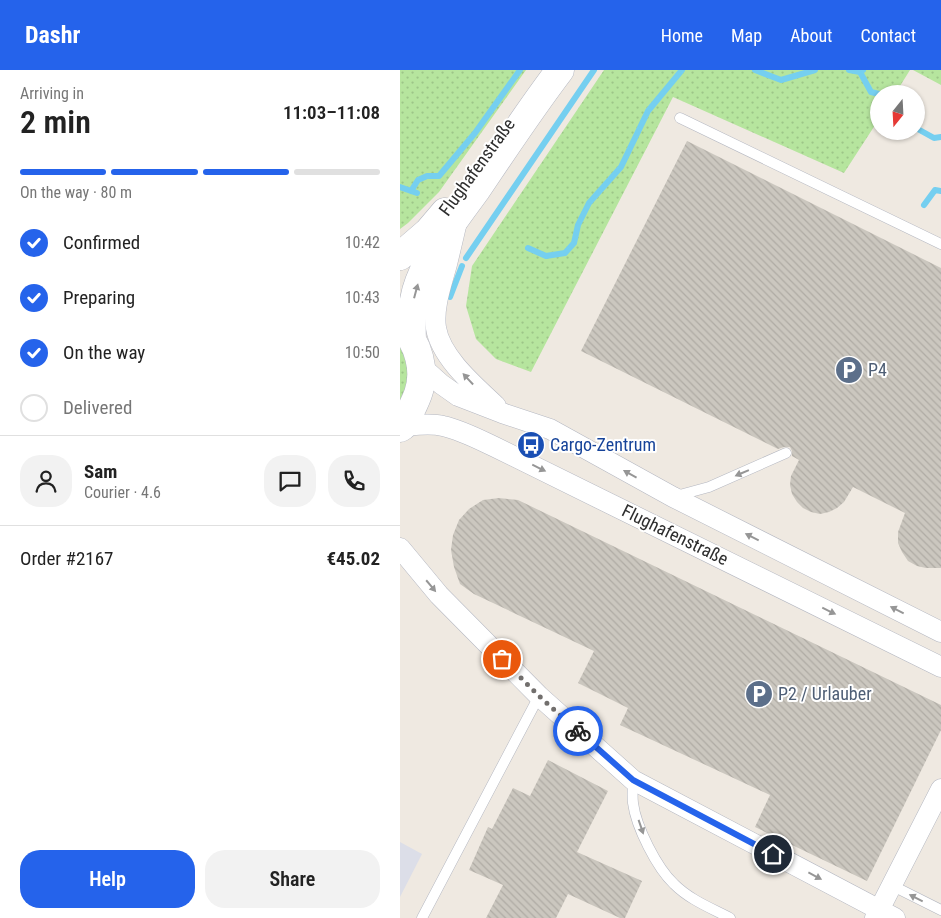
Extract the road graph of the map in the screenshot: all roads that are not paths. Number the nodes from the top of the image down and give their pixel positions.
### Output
1 (545, 70) edge
2 (560, 70) edge
3 (680, 118) dead end
4 (458, 215) junction
5 (941, 244) edge
6 (400, 256) edge
7 (406, 332) edge
8 (422, 367) junction
9 (502, 413) junction
10 (402, 427) edge
11 (786, 454) dead end
12 (673, 497) junction
13 (400, 548) edge
14 (941, 632) edge
15 (941, 667) edge
16 (539, 696) junction
17 (633, 780) junction
18 (941, 789) edge
19 (891, 885) junction
20 (941, 910) edge
21 (883, 915) edge
22 (422, 918) edge
23 (730, 918) edge

1 - 6 main road, Flughafenstraße
2 - 4 main road, Flughafenstraße
3 - 5 lane
7 -> 4 main road, Flughafenstraße
9 -> 4 street, Flughafenstraße
7 - 8 main road, Flughafenstraße
8 - 9 street, Flughafenstraße
8 - 10 main road, Flughafenstraße
12 -> 9 street, Flughafenstraße
10 -> 15 street, Flughafenstraße
11 -> 12 lane
14 -> 12 street, Flughafenstraße
13 -> 16 street
16 - 17 street
16 - 22 lane
17 -> 21 street
17 -> 23 lane
18 - 19 street
20 -> 19 lane
19 - 21 street

